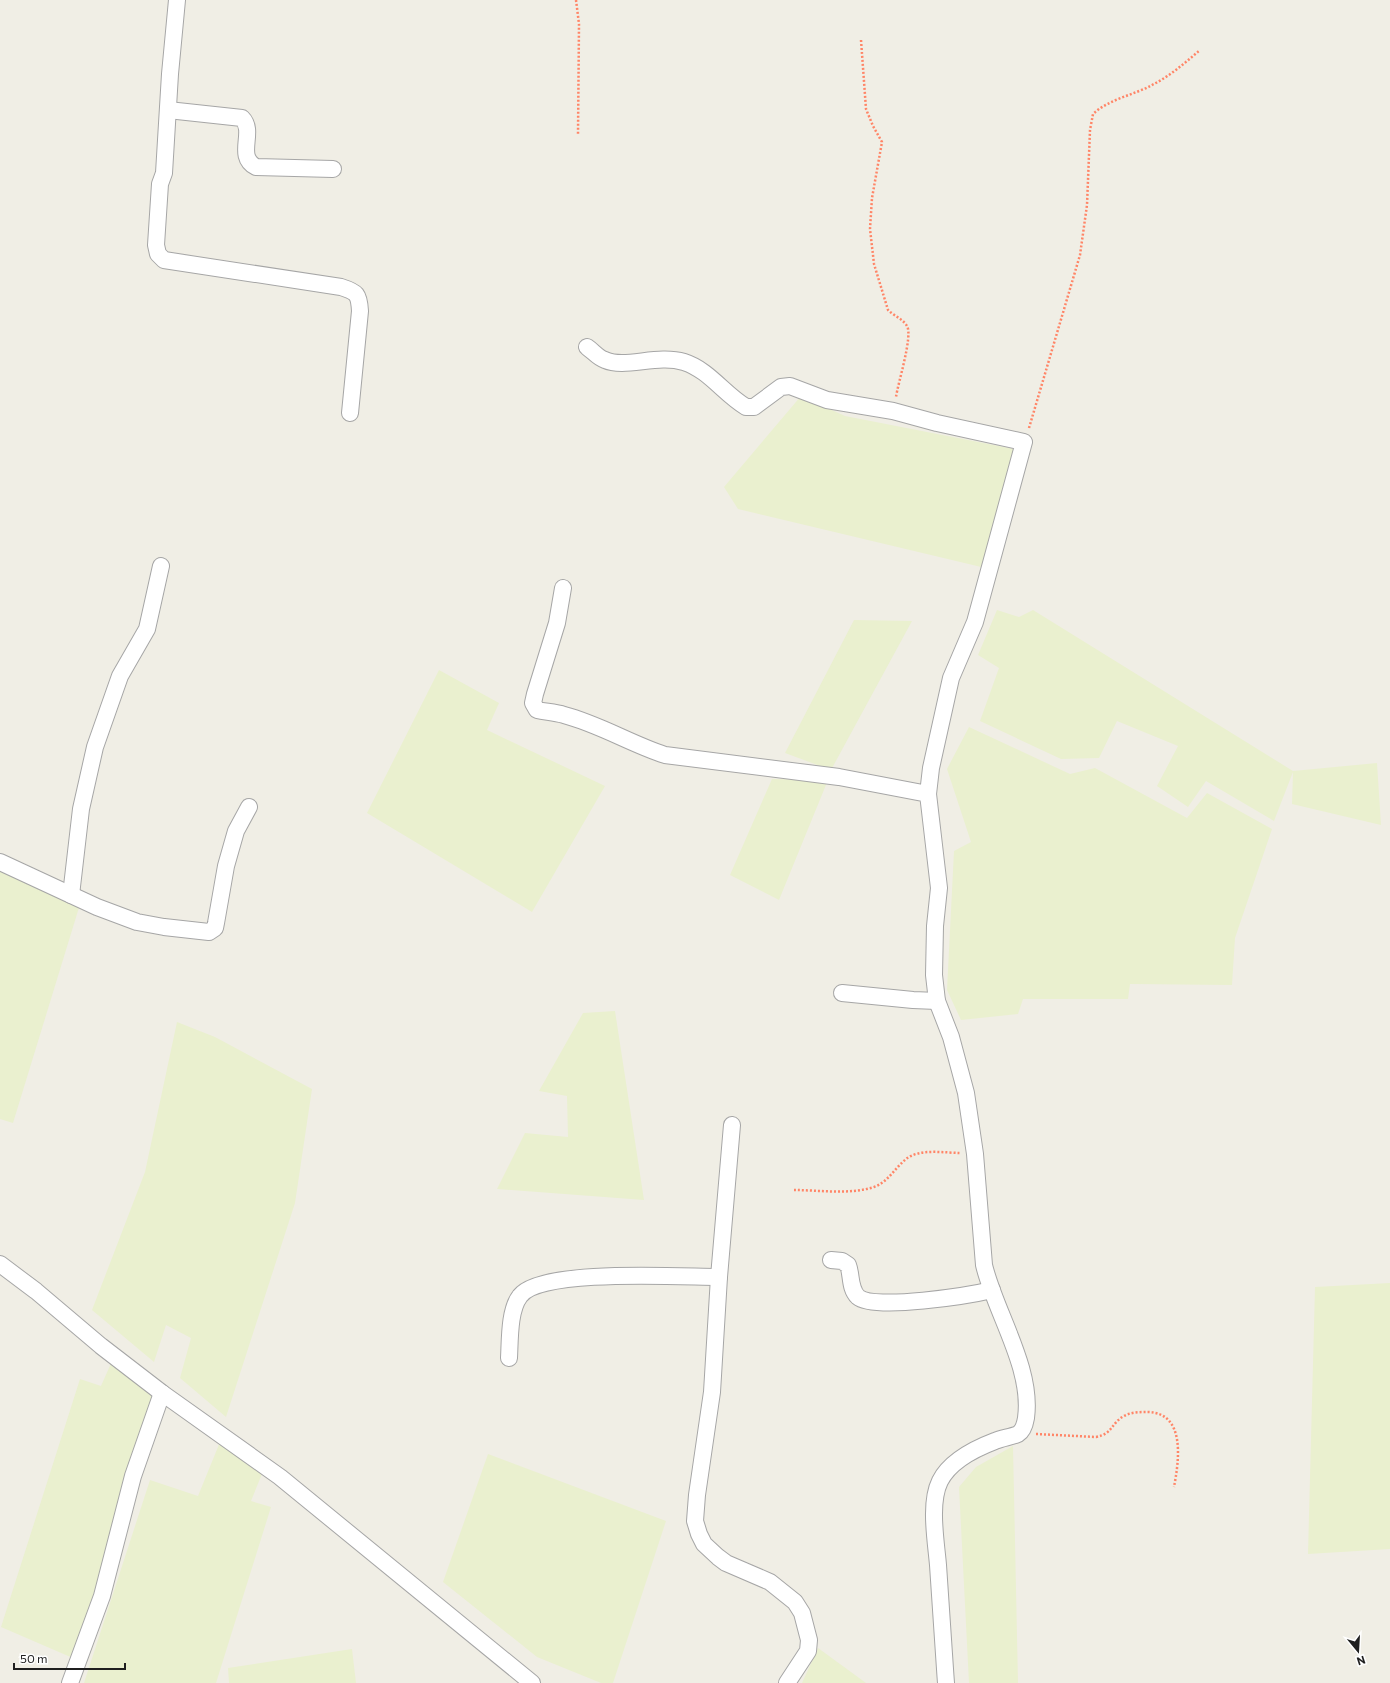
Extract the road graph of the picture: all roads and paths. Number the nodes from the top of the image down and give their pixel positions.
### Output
1 (177, 0) edge
2 (576, 0) edge
3 (861, 40) dead end
4 (1200, 50) dead end
5 (168, 110) junction
6 (578, 135) dead end
7 (333, 169) dead end
8 (587, 347) dead end
9 (893, 411) junction
10 (350, 413) dead end
11 (1024, 442) junction
12 (161, 566) dead end
13 (563, 588) dead end
14 (928, 794) junction
15 (249, 807) dead end
16 (0, 862) edge
17 (71, 895) junction
18 (842, 993) dead end
19 (937, 1001) junction
20 (732, 1125) dead end
21 (975, 1154) junction
22 (794, 1190) dead end
23 (831, 1260) dead end
24 (0, 1264) edge
25 (719, 1278) junction
26 (992, 1290) junction
27 (509, 1358) dead end
28 (162, 1393) junction
29 (1018, 1434) junction
30 (1174, 1486) dead end
31 (70, 1683) edge
32 (532, 1683) edge
33 (787, 1683) edge
34 (946, 1683) edge

1 - 5 street
2 - 6 path
3 - 9 path
4 - 11 path
5 - 7 street
5 - 10 street
8 - 9 street
9 - 11 street
11 - 14 street
12 - 17 street
13 - 14 street
14 - 19 street
15 - 17 street
16 - 17 street
18 - 19 street
19 - 21 street
20 - 25 street
21 - 22 path
21 - 26 street
23 - 26 street
24 - 28 street
25 - 27 street
25 - 33 street
26 - 29 street
28 - 31 street
28 - 32 street
29 - 30 path
29 - 34 street

